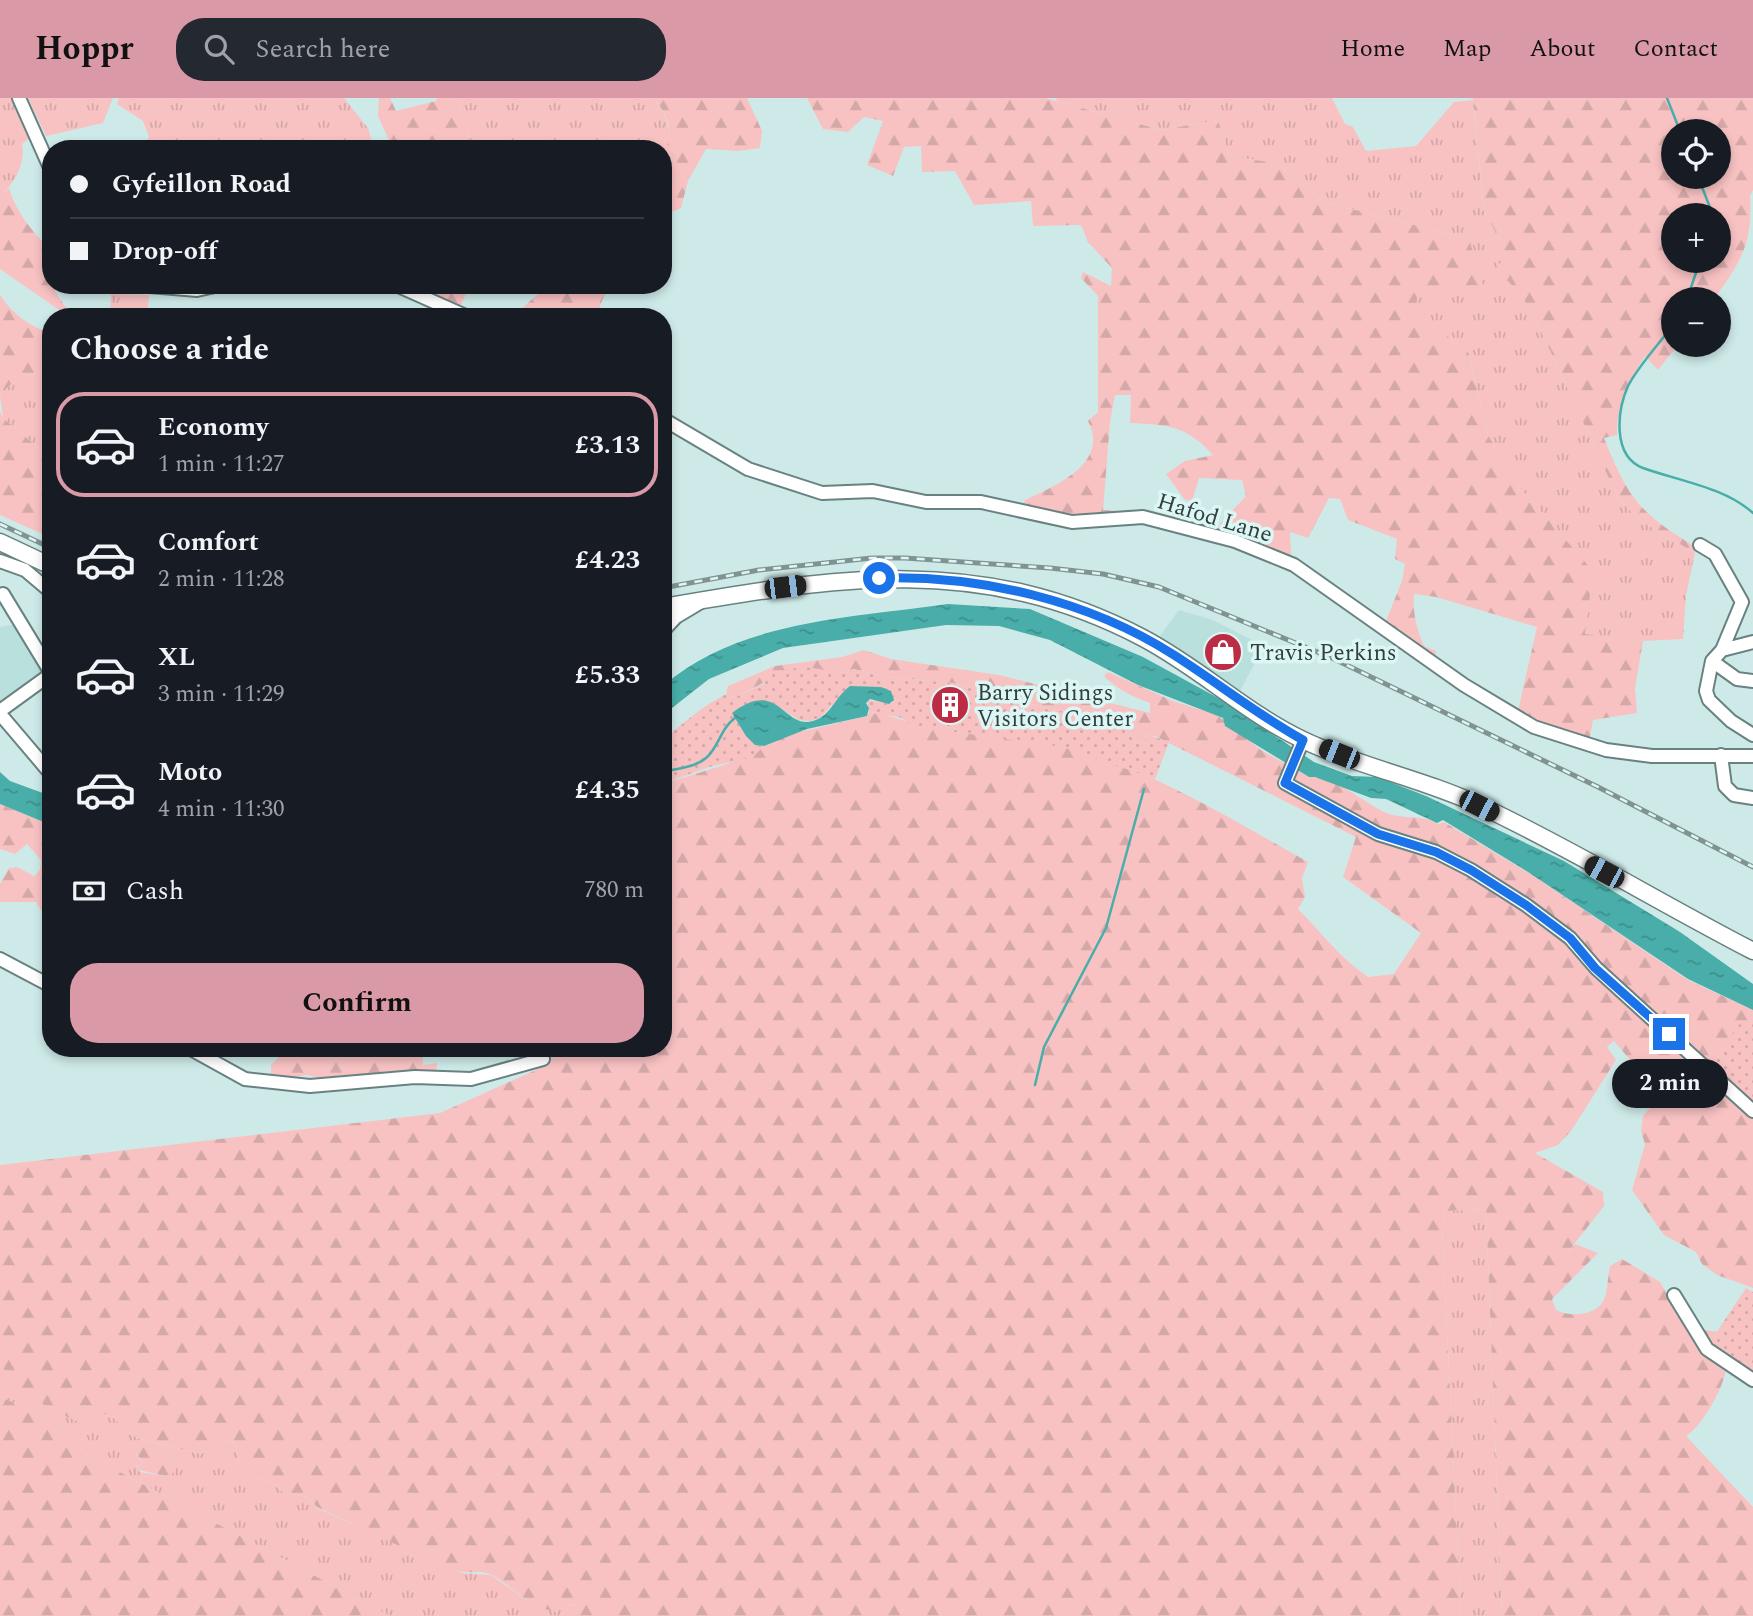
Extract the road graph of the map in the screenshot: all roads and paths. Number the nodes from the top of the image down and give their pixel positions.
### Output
1 (19, 98) edge
2 (42, 150) edge
3 (416, 294) edge
4 (448, 308) edge
5 (672, 424) edge
6 (0, 542) edge
7 (1700, 545) dead end
8 (0, 561) edge
9 (42, 562) edge
10 (42, 585) edge
11 (3, 594) dead end
12 (704, 600) junction
13 (672, 605) edge
14 (672, 621) edge
15 (1753, 642) edge
16 (1722, 650) junction
17 (42, 656) edge
18 (1712, 661) junction
19 (42, 677) edge
20 (1753, 681) edge
21 (0, 712) edge
22 (1753, 735) edge
23 (1301, 745) junction
24 (1721, 755) junction
25 (1753, 756) edge
26 (42, 763) edge
27 (1753, 798) edge
28 (1753, 951) edge
29 (0, 958) edge
30 (42, 982) edge
31 (205, 1057) edge
32 (543, 1059) dead end
33 (1753, 1111) edge
34 (1674, 1295) dead end
35 (1753, 1380) edge

1 - 2 street
3 - 4 street
5 - 24 street, Hafod Lane
6 - 9 main road
7 - 16 street
8 - 10 street
11 - 17 street
12 - 13 main road
12 - 14 street
12 - 23 main road
15 - 16 street
16 - 18 street
18 - 20 street
18 - 22 street
19 - 21 street
21 - 26 street
23 - 28 main road
23 - 33 street
24 - 25 street, Hafod Lane
24 - 27 street
29 - 30 street
31 - 32 street
34 - 35 street

